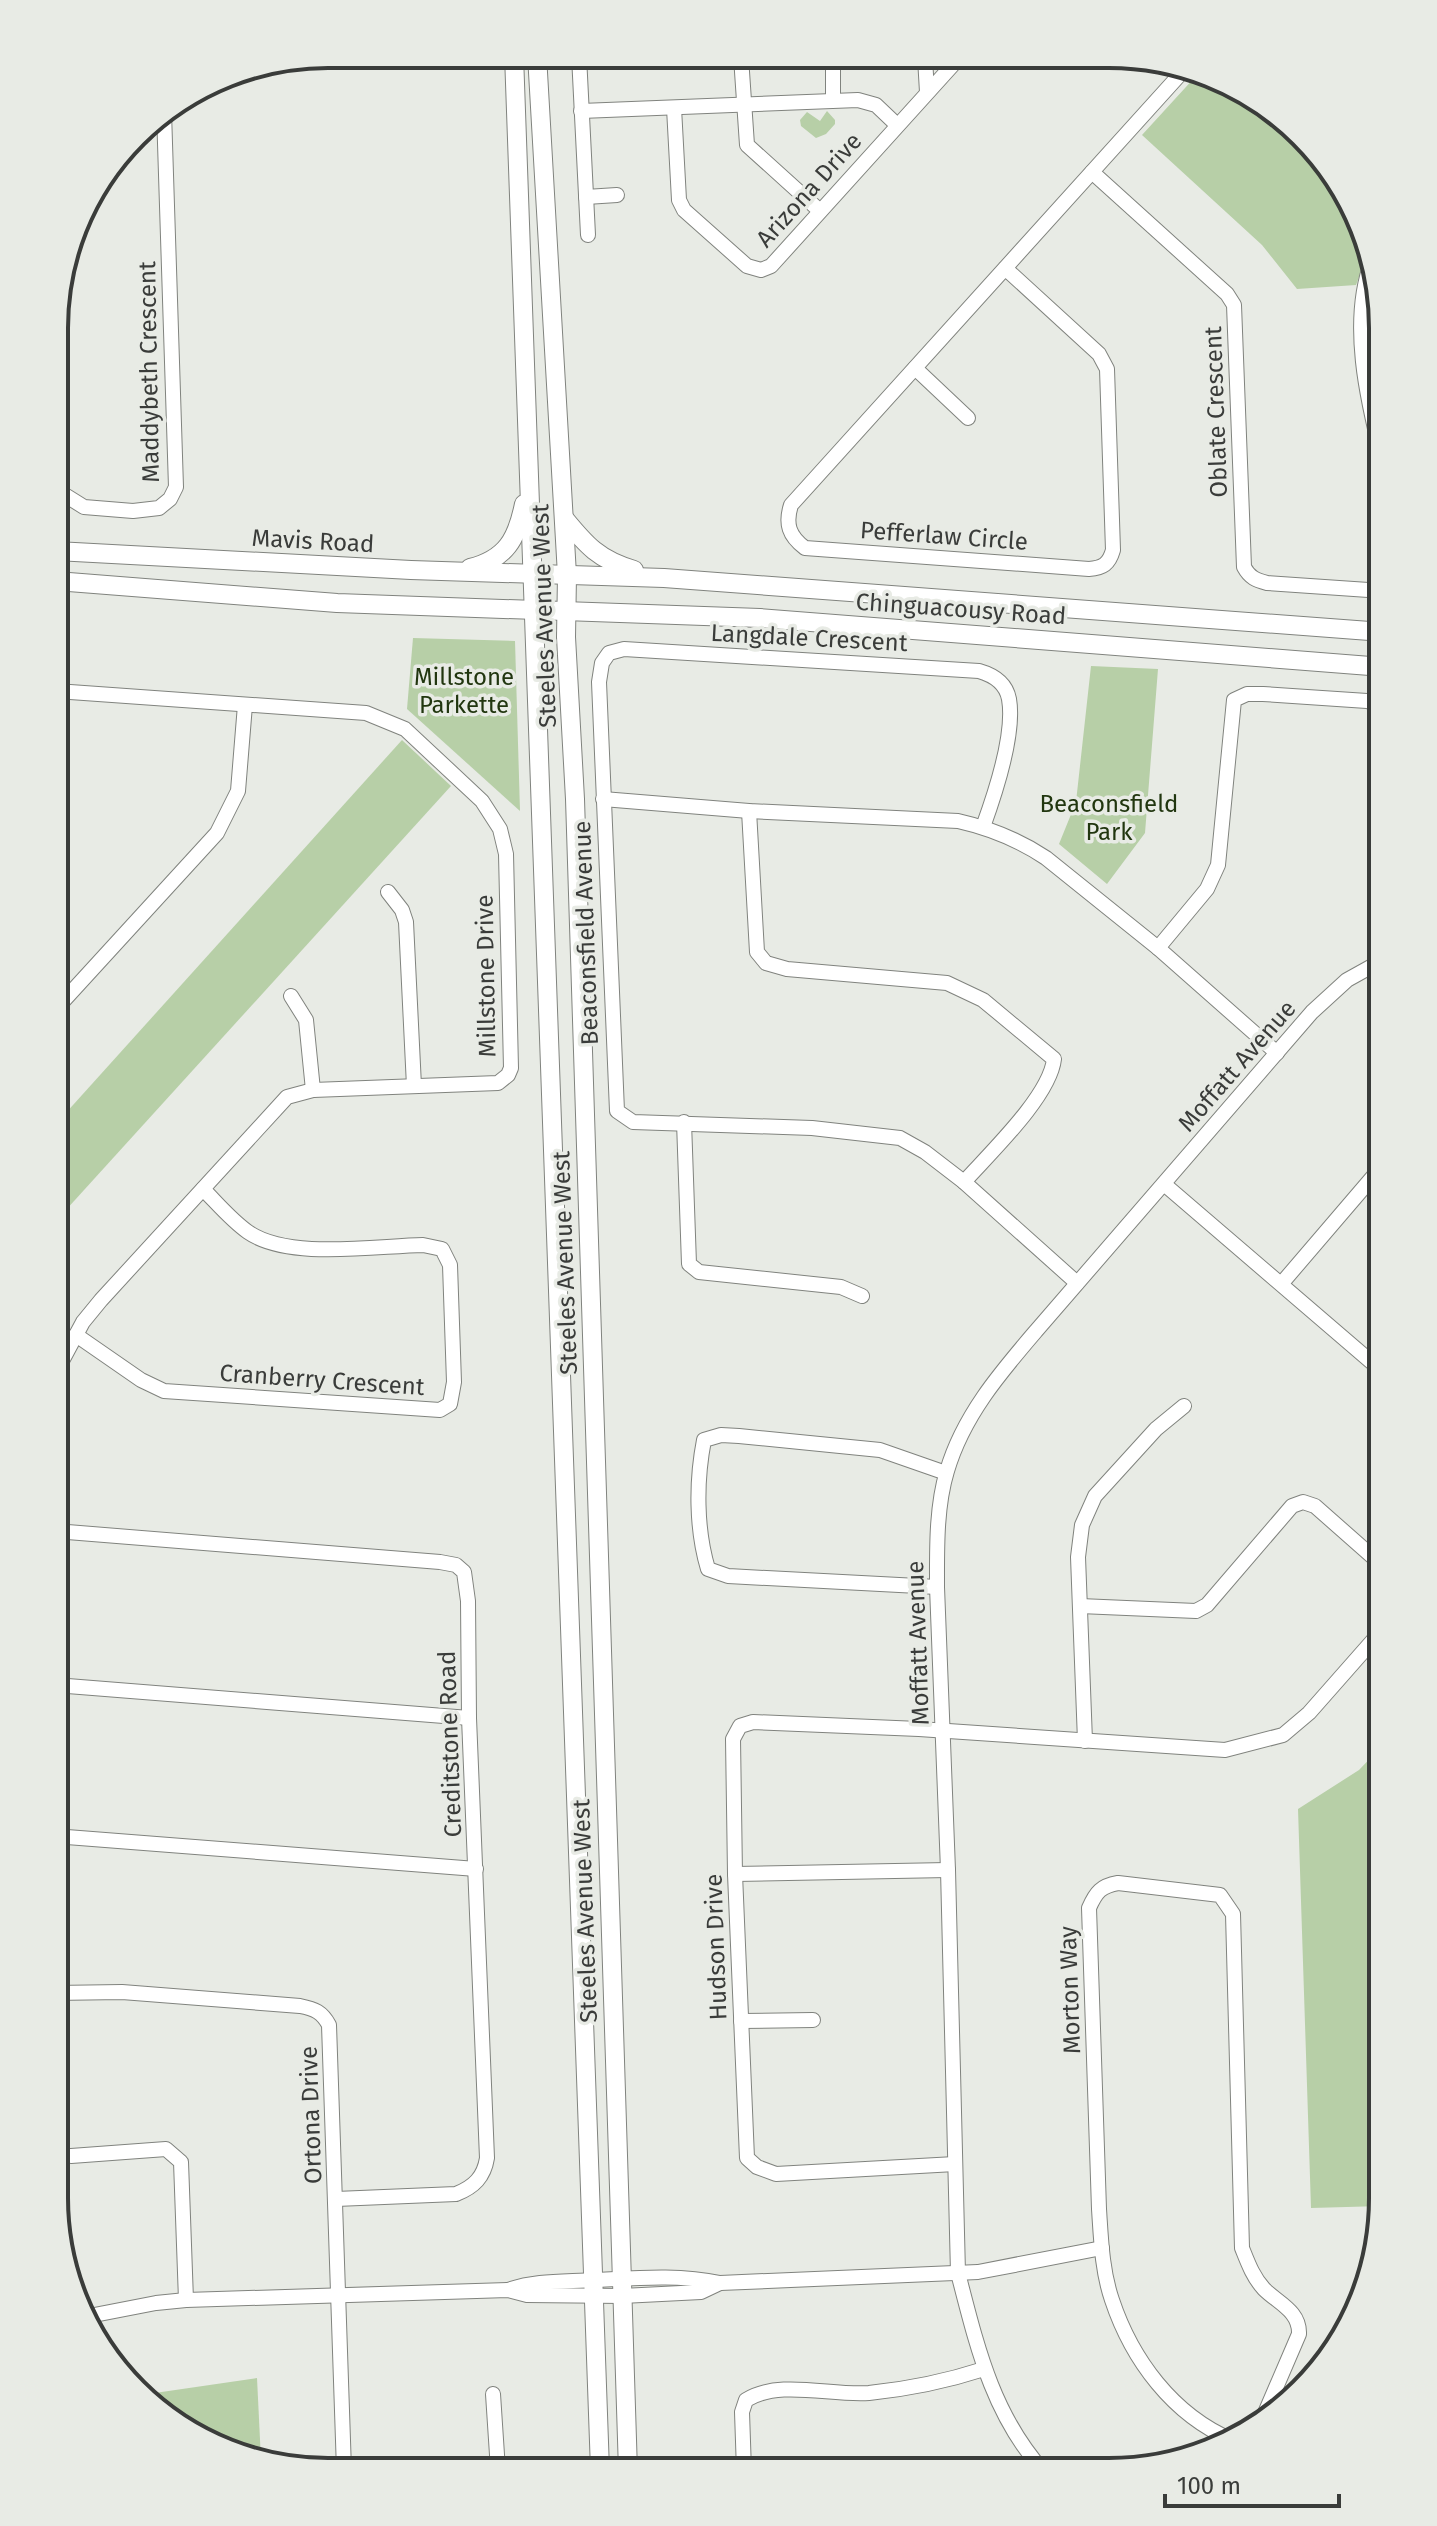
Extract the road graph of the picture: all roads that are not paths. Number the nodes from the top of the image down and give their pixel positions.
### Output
1 (741, 68) edge
2 (833, 68) edge
3 (926, 68) edge
4 (949, 68) edge
5 (515, 69) edge
6 (538, 69) edge
7 (579, 69) edge
8 (1177, 78) edge
9 (927, 92) junction
10 (833, 100) junction
11 (743, 105) junction
12 (674, 108) junction
13 (581, 111) junction
14 (897, 125) junction
15 (164, 127) edge
16 (1092, 172) junction
17 (617, 195) dead end
18 (586, 197) junction
19 (820, 211) junction
20 (588, 235) dead end
21 (1005, 268) junction
22 (1365, 282) edge
23 (915, 368) junction
24 (1369, 406) edge
25 (968, 418) dead end
26 (530, 478) junction
27 (68, 497) edge
28 (564, 518) junction
29 (68, 552) edge
30 (456, 572) junction
31 (534, 574) junction
32 (567, 575) junction
33 (664, 578) junction
34 (68, 582) edge
35 (1369, 590) edge
36 (535, 609) junction
37 (567, 610) junction
38 (1369, 631) edge
39 (1369, 666) edge
40 (68, 692) edge
41 (1369, 701) edge
42 (245, 705) junction
43 (603, 799) junction
44 (749, 811) junction
45 (983, 827) junction
46 (388, 892) dead end
47 (1158, 948) junction
48 (1369, 968) edge
49 (68, 996) edge
50 (291, 996) dead end
51 (1277, 1053) junction
52 (414, 1086) junction
53 (313, 1090) junction
54 (684, 1122) junction
55 (964, 1182) junction
56 (1369, 1182) edge
57 (1164, 1184) junction
58 (203, 1189) junction
59 (1077, 1283) junction
60 (1282, 1283) junction
61 (862, 1296) dead end
62 (76, 1335) junction
63 (68, 1350) edge
64 (1368, 1359) edge
65 (1184, 1406) dead end
66 (946, 1473) junction
67 (68, 1532) edge
68 (1368, 1553) edge
69 (937, 1587) junction
70 (1080, 1606) junction
71 (1368, 1646) edge
72 (68, 1686) edge
73 (469, 1718) junction
74 (943, 1732) junction
75 (1085, 1741) junction
76 (68, 1837) edge
77 (476, 1869) junction
78 (948, 1870) junction
79 (735, 1874) junction
80 (68, 1993) edge
81 (813, 2020) dead end
82 (741, 2021) junction
83 (71, 2156) dead end
84 (955, 2164) junction
85 (336, 2199) junction
86 (1102, 2248) junction
87 (958, 2273) junction
88 (720, 2283) junction
89 (624, 2287) junction
90 (594, 2288) junction
91 (337, 2296) junction
92 (186, 2300) junction
93 (96, 2315) edge
94 (984, 2369) junction
95 (493, 2394) dead end
96 (1270, 2400) edge
97 (1220, 2433) edge
98 (344, 2458) edge
99 (497, 2458) edge
100 (600, 2458) edge
101 (628, 2458) edge
102 (744, 2458) edge
103 (1034, 2458) edge

1 - 11 street
2 - 10 street
3 - 9 street
4 - 9 street, Arizona Drive
5 - 26 main road, Steeles Avenue West
6 - 28 main road, Steeles Avenue West
7 - 13 street
8 - 16 street, Pefferlaw Circle
9 - 14 street, Arizona Drive
10 - 11 street
10 - 14 street
11 - 12 street
11 - 19 street
12 - 13 street
12 - 19 street, Arizona Drive
13 - 18 street
14 - 19 street, Arizona Drive
15 - 27 street, Maddybeth Crescent
16 - 21 street, Pefferlaw Circle
16 - 35 street, Oblate Crescent
17 - 18 street
18 - 20 street
21 - 23 street, Pefferlaw Circle
21 - 23 street, Pefferlaw Circle
22 - 24 street
23 - 25 street
26 - 30 main road
26 - 31 main road, Steeles Avenue West
28 - 32 main road, Steeles Avenue West
28 - 33 main road
29 - 30 main road, Mavis Road
30 - 31 main road, Mavis Road
31 - 32 main road, Mavis Road
31 - 36 main road, Steeles Avenue West
32 - 33 main road, Chinguacousy Road
32 - 37 main road, Steeles Avenue West
33 - 38 main road, Chinguacousy Road
34 - 36 main road
36 - 37 main road, Chinguacousy Road
36 - 90 main road, Steeles Avenue West
37 - 39 main road, Chinguacousy Road
37 - 89 main road, Steeles Avenue West
40 - 42 street, Millstone Drive
41 - 47 street
42 - 49 street
42 - 52 street, Millstone Drive
43 - 44 street, Beaconsfield Avenue
43 - 45 street, Langdale Crescent
43 - 54 street, Beaconsfield Avenue
44 - 45 street, Beaconsfield Avenue
44 - 55 street
45 - 47 street, Beaconsfield Avenue
46 - 52 street
47 - 51 street, Beaconsfield Avenue
48 - 51 street, Moffatt Avenue
50 - 53 street
51 - 57 street, Moffatt Avenue
52 - 53 street, Millstone Drive
53 - 58 street, Millstone Drive
54 - 55 street, Beaconsfield Avenue
54 - 61 street
55 - 59 street, Beaconsfield Avenue
56 - 60 street
57 - 59 street, Moffatt Avenue
57 - 60 street
58 - 62 street, Millstone Drive
58 - 62 street, Cranberry Crescent
59 - 66 street, Moffatt Avenue
60 - 64 street
62 - 63 street, Millstone Drive
65 - 70 street
66 - 69 street, Moffatt Avenue
66 - 69 street
67 - 73 street, Creditstone Road
68 - 70 street
69 - 74 street, Moffatt Avenue
70 - 75 street
71 - 75 street
72 - 73 street
73 - 77 street, Creditstone Road
74 - 75 street
74 - 78 street, Moffatt Avenue
74 - 79 street, Hudson Drive
76 - 77 street
77 - 85 street, Creditstone Road
78 - 79 street
78 - 84 street, Moffatt Avenue
79 - 82 street, Hudson Drive
80 - 85 street, Ortona Drive
81 - 82 street
82 - 84 street, Hudson Drive
83 - 92 street
84 - 87 street, Moffatt Avenue
85 - 91 street, Ortona Drive
86 - 87 street
86 - 96 street, Morton Way
86 - 97 street, Morton Way
87 - 88 street
87 - 94 street, Moffatt Avenue
88 - 89 street
88 - 89 street
89 - 90 street
89 - 101 main road, Steeles Avenue West
90 - 91 street
90 - 100 main road, Steeles Avenue West
91 - 92 street
91 - 98 street, Ortona Drive
92 - 93 street
94 - 102 street
94 - 103 street, Moffatt Avenue
95 - 99 street

